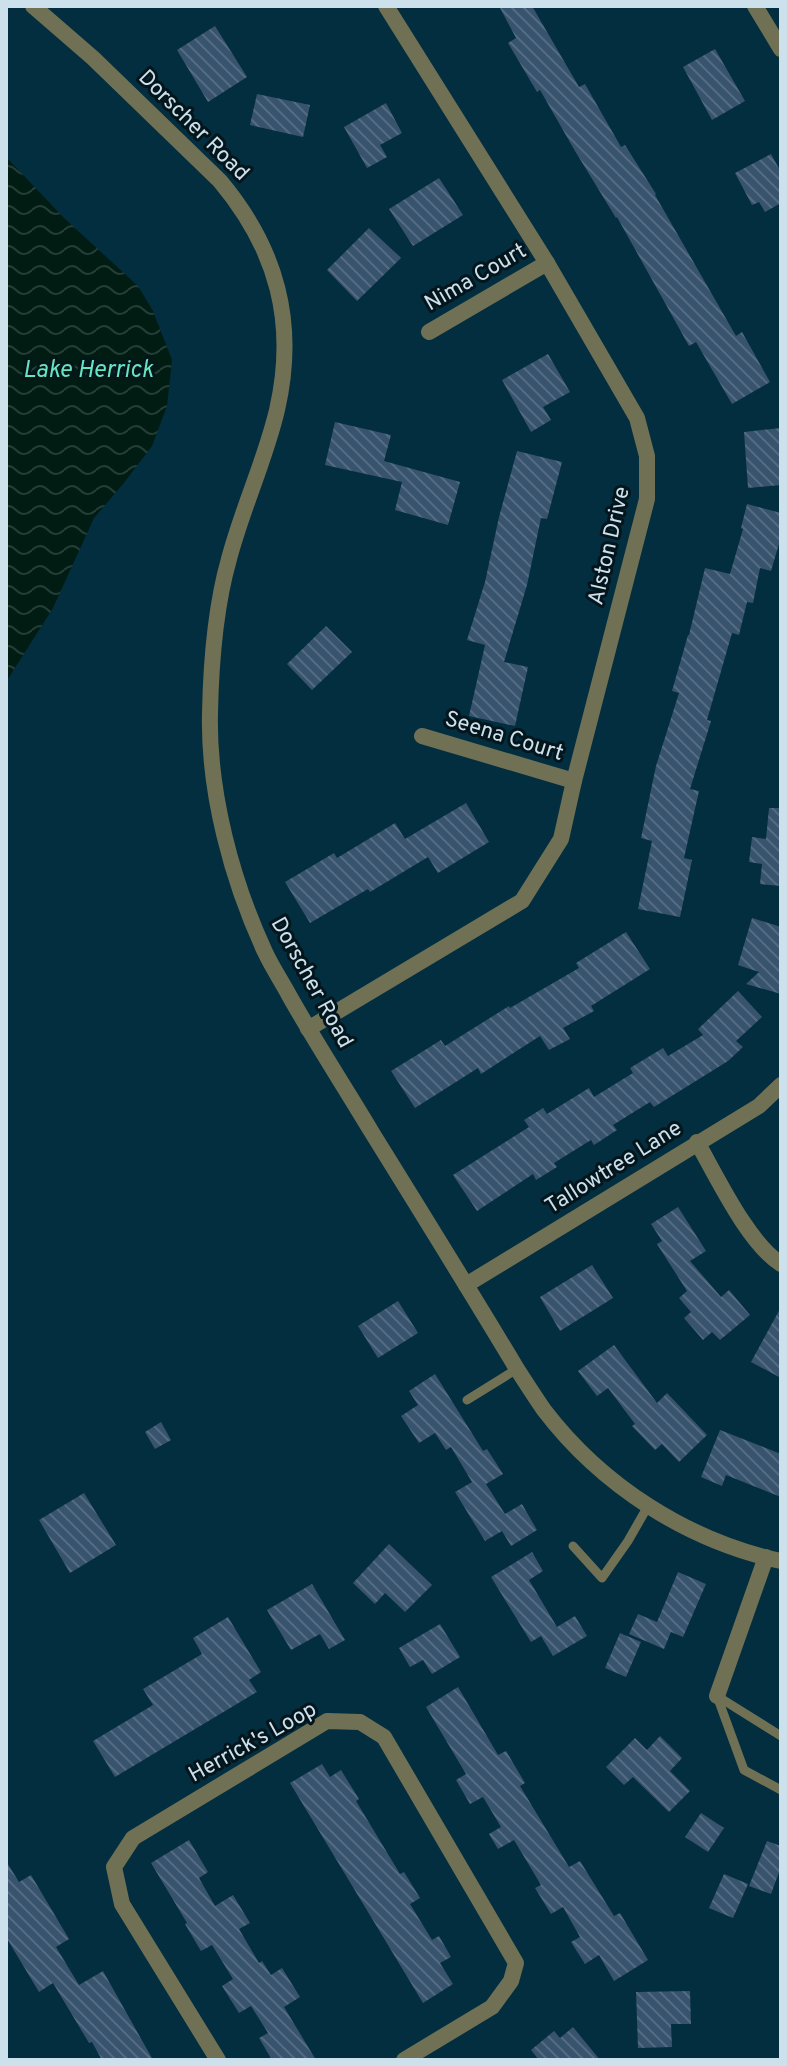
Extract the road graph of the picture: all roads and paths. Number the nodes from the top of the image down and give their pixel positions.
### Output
1 (33, 6) edge
2 (386, 6) edge
3 (755, 6) edge
4 (781, 49) edge
5 (547, 263) junction
6 (429, 332) dead end
7 (422, 736) dead end
8 (574, 781) junction
9 (308, 1029) junction
10 (781, 1085) edge
11 (697, 1142) junction
12 (781, 1264) edge
13 (466, 1285) junction
14 (517, 1369) junction
15 (467, 1400) dead end
16 (648, 1506) junction
17 (573, 1546) dead end
18 (773, 1559) edge
19 (717, 1696) junction
20 (781, 1736) edge
21 (781, 1790) edge
22 (218, 2060) edge
23 (404, 2060) edge

1 - 9 street, Dorscher Road
2 - 5 street, Alston Drive
3 - 4 street
5 - 6 street, Nima Court
5 - 8 street, Alston Drive
7 - 8 street, Seena Court
8 - 9 street, Alston Drive
9 - 13 street, Dorscher Road
10 - 11 street, Tallowtree Lane
11 - 12 street
11 - 13 street, Tallowtree Lane
13 - 14 street, Dorscher Road
14 - 15 lane
14 - 16 street, Dorscher Road
16 - 17 lane
16 - 18 street, Dorscher Road
18 - 19 street
19 - 20 lane
19 - 21 lane
22 - 23 street, Herrick's Loop

